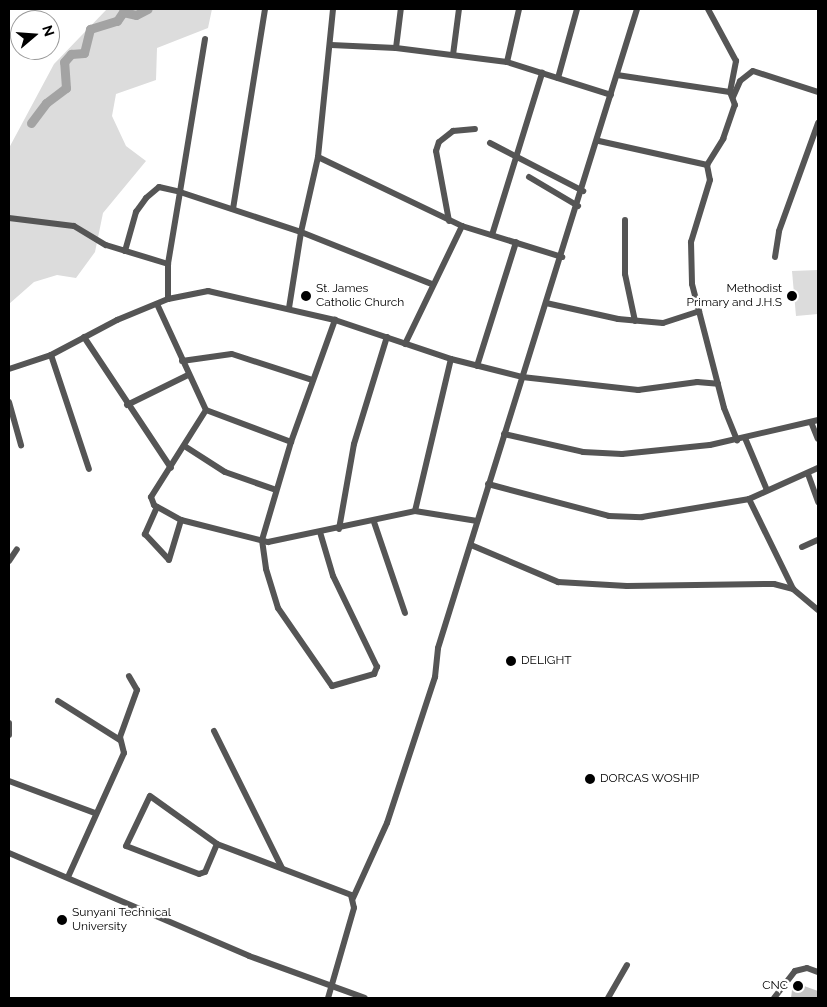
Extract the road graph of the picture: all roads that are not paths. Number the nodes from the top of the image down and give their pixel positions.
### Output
1 (265, 9) edge
2 (333, 9) edge
3 (401, 9) edge
4 (459, 9) edge
5 (520, 9) edge
6 (577, 9) edge
7 (637, 9) edge
8 (708, 9) edge
9 (205, 39) dead end
10 (331, 45) junction
11 (396, 48) junction
12 (452, 55) junction
13 (507, 62) junction
14 (542, 73) junction
15 (617, 75) junction
16 (558, 78) junction
17 (818, 92) edge
18 (611, 94) junction
19 (731, 95) junction
20 (818, 123) edge
21 (475, 129) dead end
22 (599, 141) junction
23 (490, 142) dead end
24 (516, 152) junction
25 (318, 156) junction
26 (707, 166) junction
27 (529, 176) dead end
28 (583, 191) junction
29 (180, 192) junction
30 (578, 206) junction
31 (233, 209) junction
32 (9, 218) edge
33 (625, 220) dead end
34 (450, 221) junction
35 (462, 226) junction
36 (301, 232) junction
37 (492, 235) junction
38 (516, 242) junction
39 (125, 251) junction
40 (775, 257) dead end
41 (562, 258) junction
42 (168, 264) junction
43 (432, 284) junction
44 (168, 299) junction
45 (546, 303) junction
46 (157, 304) junction
47 (289, 308) junction
48 (699, 311) junction
49 (335, 320) junction
50 (635, 321) junction
51 (84, 337) junction
52 (387, 337) junction
53 (405, 344) junction
54 (51, 355) junction
55 (451, 359) junction
56 (182, 361) junction
57 (478, 366) junction
58 (9, 369) edge
59 (188, 375) junction
60 (522, 377) junction
61 (312, 380) junction
62 (718, 384) junction
63 (9, 402) edge
64 (127, 405) junction
65 (206, 410) junction
66 (818, 420) edge
67 (810, 422) junction
68 (504, 434) junction
69 (745, 438) junction
70 (818, 439) edge
71 (737, 440) junction
72 (291, 442) junction
73 (21, 444) dead end
74 (186, 447) junction
75 (171, 468) junction
76 (818, 468) edge
77 (89, 469) dead end
78 (808, 474) junction
79 (488, 484) junction
80 (276, 490) junction
81 (767, 490) junction
82 (749, 499) junction
83 (818, 502) edge
84 (157, 507) junction
85 (415, 510) junction
86 (182, 520) junction
87 (476, 521) junction
88 (374, 522) junction
89 (339, 528) junction
90 (320, 532) junction
91 (262, 540) junction
92 (818, 540) edge
93 (471, 545) junction
94 (802, 547) dead end
95 (17, 549) dead end
96 (9, 561) edge
97 (793, 589) junction
98 (818, 610) edge
99 (405, 613) dead end
100 (129, 676) dead end
101 (58, 701) dead end
102 (9, 723) edge
103 (214, 731) dead end
104 (9, 735) edge
105 (120, 740) junction
106 (9, 781) edge
107 (95, 812) junction
108 (218, 844) junction
109 (9, 853) edge
110 (282, 868) junction
111 (68, 877) junction
112 (354, 898) junction
113 (627, 965) dead end
114 (818, 972) edge
115 (332, 985) junction
116 (328, 998) edge
117 (365, 998) edge
118 (608, 998) edge
119 (774, 998) edge

1 - 31 street
2 - 10 street
3 - 11 street
4 - 12 street
5 - 13 street
6 - 16 street
7 - 15 street
8 - 19 street
9 - 29 street
10 - 11 street
10 - 25 street
11 - 12 street
12 - 13 street
13 - 14 street
14 - 16 street
14 - 24 street
15 - 18 street
15 - 19 street
16 - 18 street
17 - 19 street
18 - 22 street
19 - 26 street
20 - 40 street
21 - 34 street
22 - 26 street
22 - 28 street
23 - 24 street
24 - 28 street
24 - 37 street
25 - 34 street
25 - 36 street
26 - 48 street
27 - 30 street
28 - 30 street
29 - 31 street
29 - 39 street
29 - 42 street
30 - 41 street
31 - 36 street
32 - 39 street
33 - 50 street
34 - 35 street
35 - 37 street
35 - 43 street
36 - 43 street
36 - 47 street
37 - 38 street
38 - 41 street
38 - 57 street
39 - 42 street
41 - 45 street
42 - 44 street
43 - 53 street
44 - 46 street
44 - 47 street
45 - 50 street
45 - 60 street
46 - 51 street
46 - 56 street
47 - 49 street
48 - 50 street
48 - 62 street
49 - 52 street
49 - 61 street
51 - 54 street
51 - 64 street
52 - 53 street
52 - 89 street
53 - 55 street
54 - 58 street
54 - 77 street
55 - 57 street
55 - 85 street
56 - 59 street
56 - 61 street
57 - 60 street
59 - 64 street
59 - 65 street
60 - 62 street
60 - 68 street
61 - 72 street
62 - 71 street
63 - 73 street
64 - 75 street
65 - 72 street
65 - 74 street
66 - 67 street
67 - 69 street
67 - 70 street
68 - 71 street
68 - 79 street
69 - 71 street
69 - 81 street
72 - 80 street
74 - 75 street
74 - 80 street
75 - 84 street
76 - 78 street
78 - 81 street
78 - 83 street
79 - 82 street
79 - 87 street
80 - 91 street
81 - 82 street
82 - 97 street
84 - 86 street
84 - 86 street
85 - 87 street
85 - 88 street
86 - 91 street
87 - 93 street
88 - 89 street
88 - 99 street
89 - 90 street
90 - 91 street
90 - 91 street
92 - 94 street
93 - 97 street
93 - 112 street
95 - 96 street
97 - 98 street
100 - 105 street
101 - 105 street
102 - 104 street
103 - 110 street
105 - 107 street
106 - 107 street
107 - 111 street
108 - 108 street
108 - 110 street
109 - 111 street
110 - 112 street
111 - 115 street
112 - 115 street
113 - 118 street
114 - 119 street
115 - 116 street
115 - 117 street

